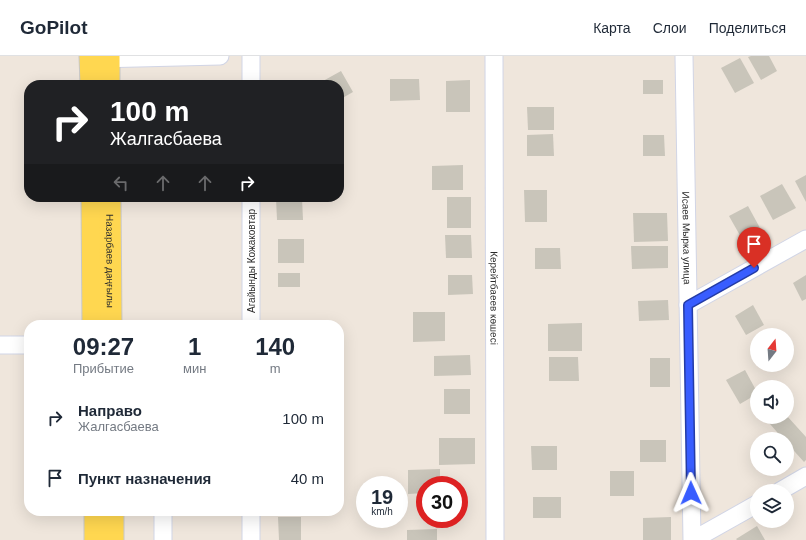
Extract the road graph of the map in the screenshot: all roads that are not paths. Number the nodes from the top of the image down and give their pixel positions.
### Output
1 (220, 56) edge
2 (251, 56) edge
3 (494, 56) edge
4 (684, 56) edge
5 (100, 57) edge
6 (93, 80) edge
7 (107, 80) edge
8 (251, 80) edge
9 (92, 202) edge
10 (110, 202) edge
11 (251, 202) edge
12 (806, 239) edge
13 (688, 305) junction
14 (93, 320) edge
15 (111, 320) edge
16 (251, 320) edge
17 (0, 345) edge
18 (24, 345) edge
19 (806, 476) edge
20 (792, 484) edge
21 (750, 508) edge
22 (95, 516) edge
23 (113, 516) edge
24 (163, 516) edge
25 (251, 516) edge
26 (95, 540) edge
27 (113, 540) edge
28 (164, 540) edge
29 (251, 540) edge
30 (495, 540) edge
31 (692, 540) edge

1 - 5 street
2 - 8 street
3 - 30 street, Керейтбаеев көшесі
4 - 13 street, Исаев Мырка улица
5 - 6 main road
5 - 7 main road
9 - 14 main road, Назарбаев даңғылы
10 - 15 main road, Назарбаев даңғылы
11 - 16 street, Агайынды Кожаковтар
12 - 13 street
13 - 31 street, Исаев Мырка улица
17 - 18 street
19 - 20 street
21 - 31 street
22 - 26 main road
23 - 27 main road
24 - 28 street
25 - 29 street

